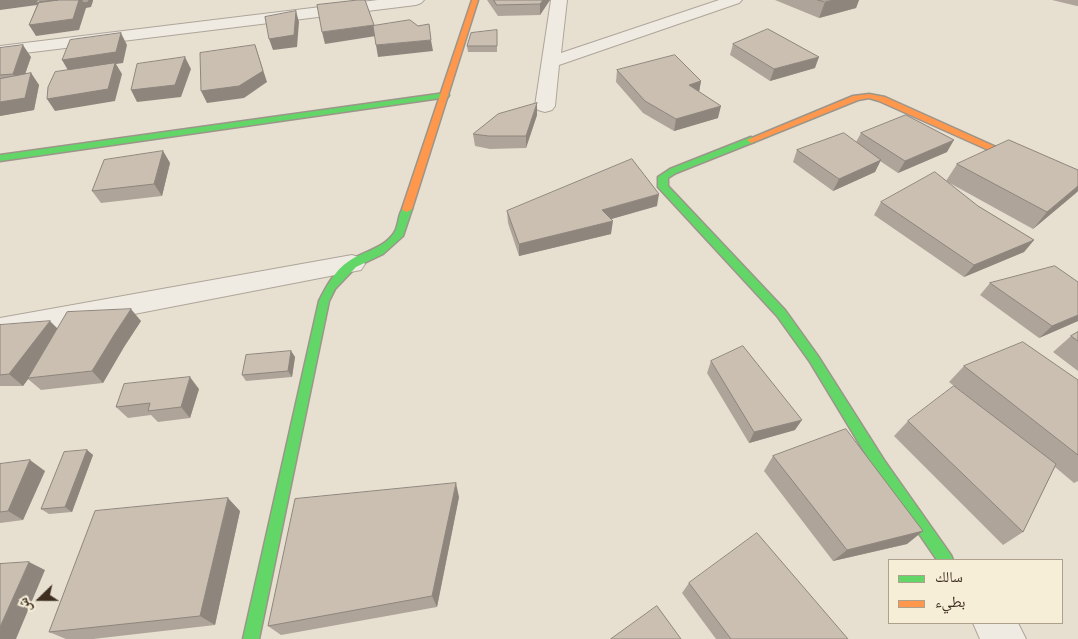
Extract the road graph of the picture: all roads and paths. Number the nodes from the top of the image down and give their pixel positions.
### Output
1 (416, 0) edge
2 (476, 0) edge
3 (559, 0) edge
4 (734, 0) edge
5 (0, 51) edge
6 (551, 62) junction
7 (445, 95) junction
8 (545, 106) dead end
9 (0, 158) edge
10 (1078, 187) edge
11 (352, 264) junction
12 (0, 329) edge
13 (945, 559) edge
14 (993, 624) edge
15 (251, 639) edge
16 (1006, 639) edge

1 - 5 street
2 - 7 street
3 - 6 street
4 - 6 street
6 - 8 street
7 - 9 street
7 - 11 street
10 - 13 street
11 - 12 street
11 - 15 street
14 - 16 street

